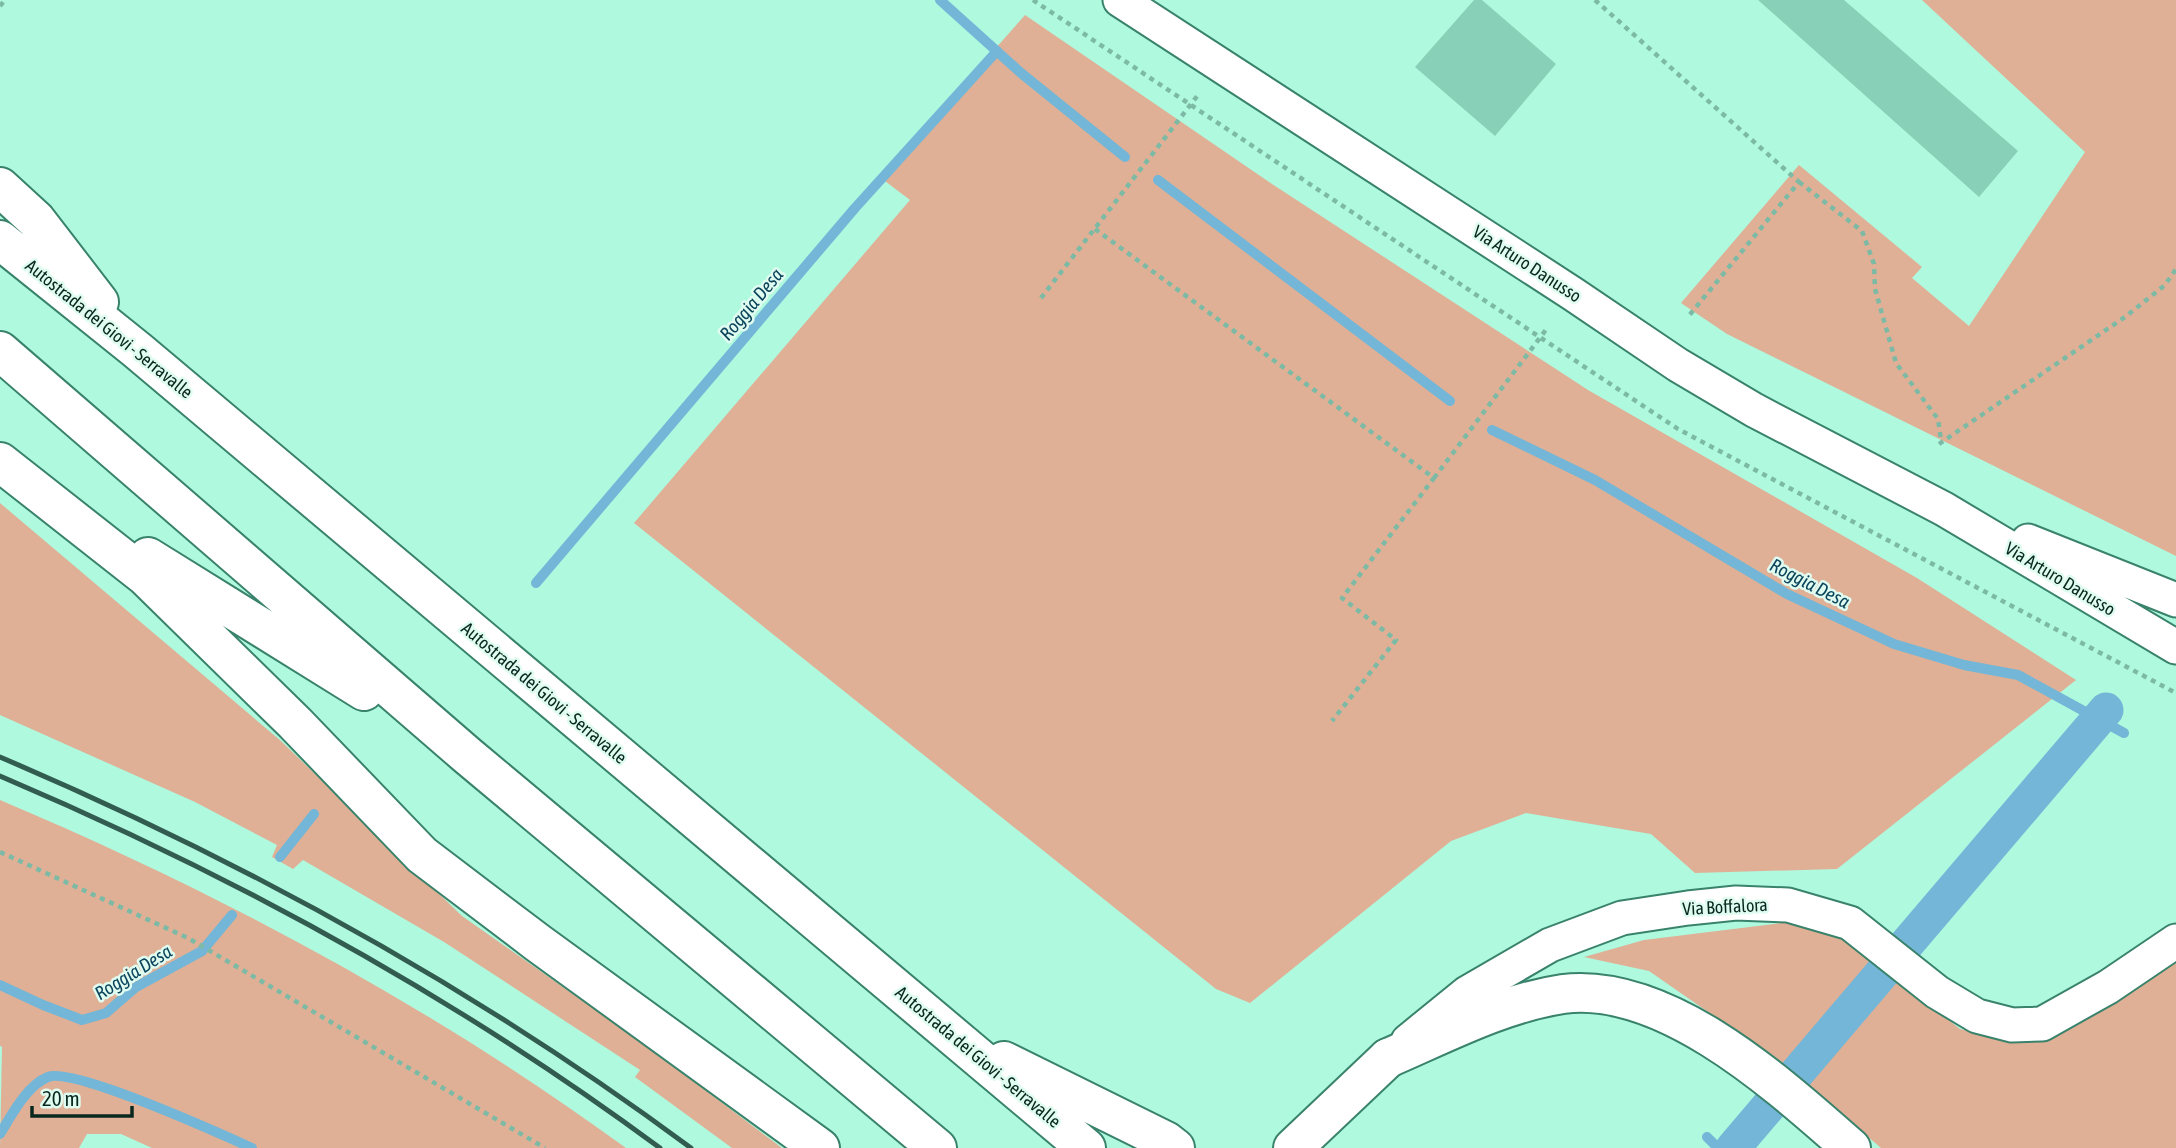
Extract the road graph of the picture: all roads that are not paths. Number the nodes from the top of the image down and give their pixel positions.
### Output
1 (1120, 0) edge
2 (0, 187) edge
3 (0, 240) edge
4 (0, 351) edge
5 (137, 351) junction
6 (12, 471) edge
7 (1944, 509) junction
8 (2176, 600) edge
9 (2176, 647) edge
10 (468, 756) junction
11 (2176, 941) edge
12 (952, 1035) junction
13 (1388, 1058) junction
14 (1841, 1139) edge
15 (820, 1148) edge
16 (937, 1148) edge
17 (1086, 1148) edge
18 (1175, 1148) edge
19 (1293, 1148) edge

1 - 7 street, Via Arturo Danusso
2 - 5 main road
3 - 5 main road, Autostrada dei Giovi - Serravalle
4 - 10 main road
5 - 12 main road, Autostrada dei Giovi - Serravalle
6 - 10 main road
6 - 15 main road
7 - 8 street, Via Arturo Danusso
7 - 9 street, Via Arturo Danusso
10 - 16 main road
11 - 13 street, Via Boffalora
12 - 17 main road, Autostrada dei Giovi - Serravalle
12 - 18 main road
13 - 14 main road
13 - 19 main road, Via Boffalora

